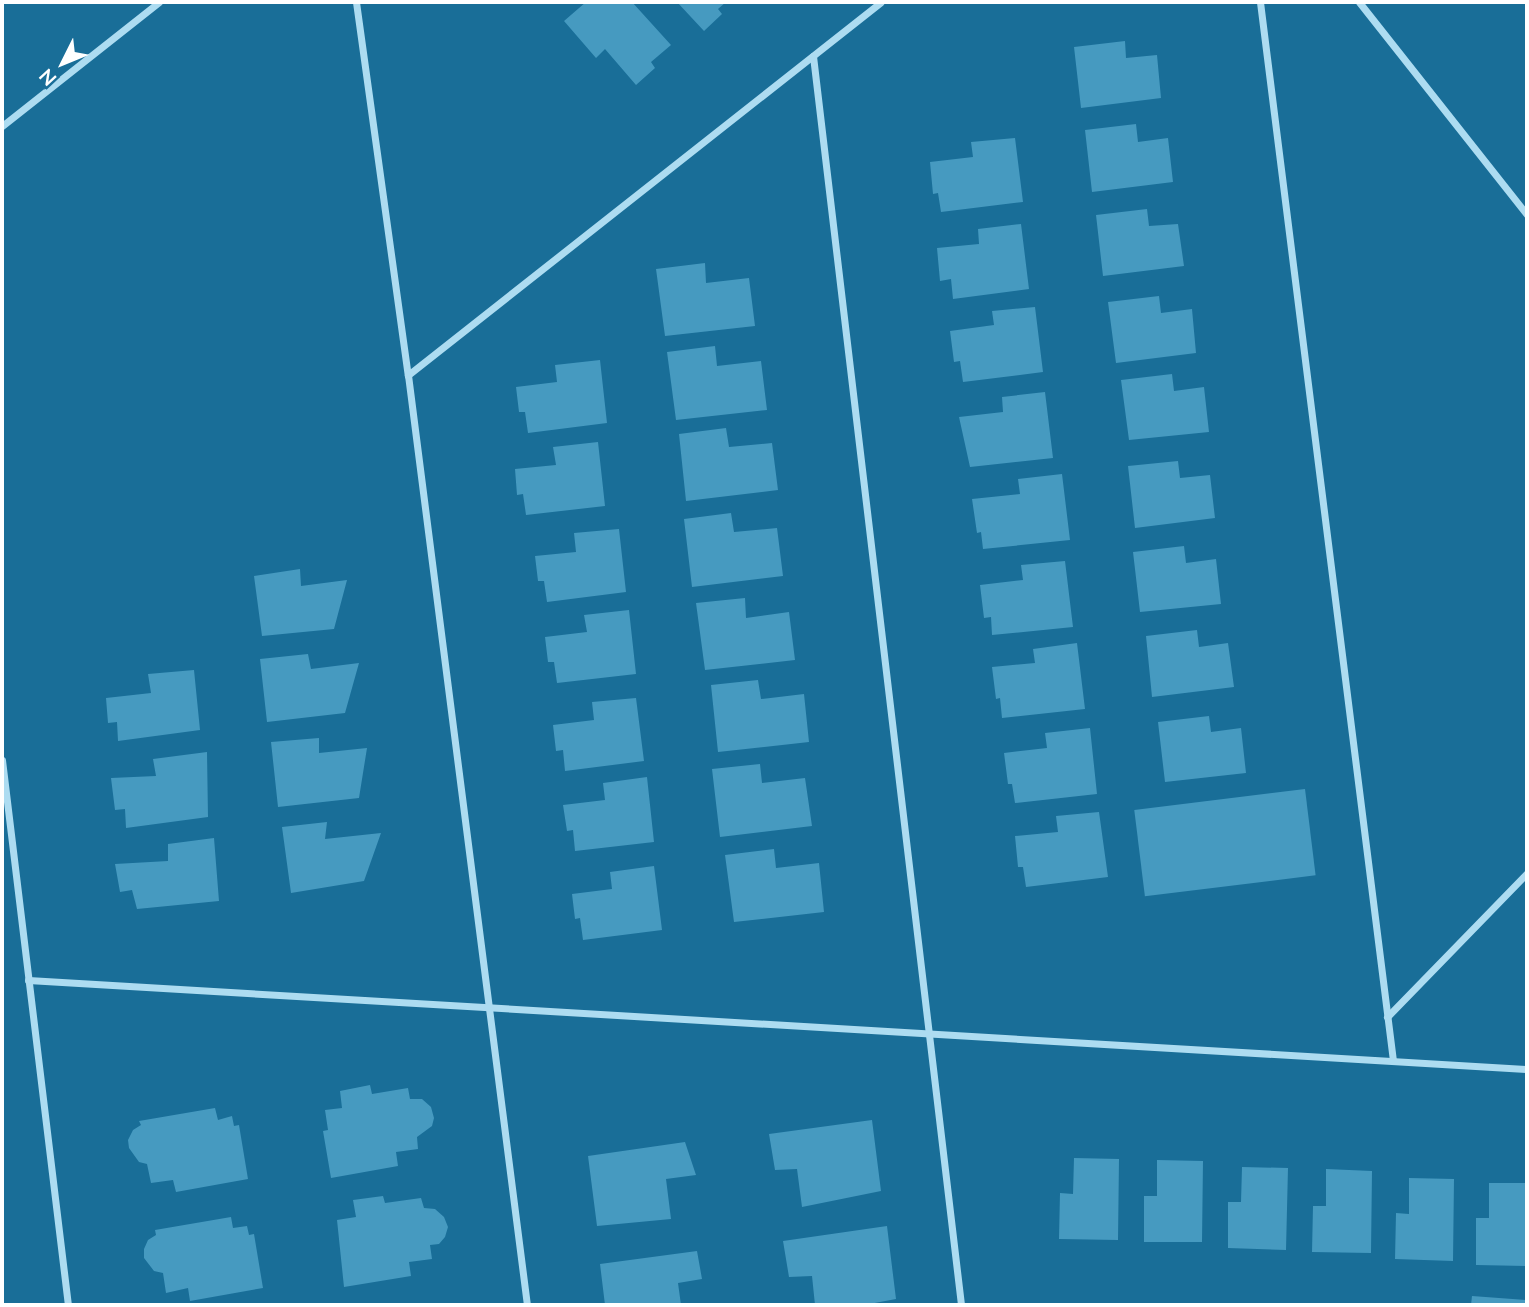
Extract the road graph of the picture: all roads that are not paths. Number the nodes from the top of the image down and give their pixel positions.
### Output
1 (159, 2) edge
2 (356, 2) edge
3 (881, 2) edge
4 (1260, 2) edge
5 (1359, 2) edge
6 (813, 55) junction
7 (2, 126) edge
8 (1527, 215) edge
9 (408, 374) junction
10 (2, 760) edge
11 (1527, 873) edge
12 (28, 980) junction
13 (488, 1007) junction
14 (1387, 1017) junction
15 (928, 1033) junction
16 (1393, 1061) junction
17 (1527, 1069) edge
18 (68, 1305) edge
19 (527, 1305) edge
20 (961, 1305) edge

1 - 7 street
2 - 9 street
3 - 6 street
4 - 14 street
5 - 8 street
6 - 9 street
6 - 15 street
9 - 13 street
10 - 12 street
11 - 14 street
12 - 13 street
12 - 18 street
13 - 15 street
13 - 19 street
14 - 16 street
15 - 16 street
15 - 20 street
16 - 17 street

